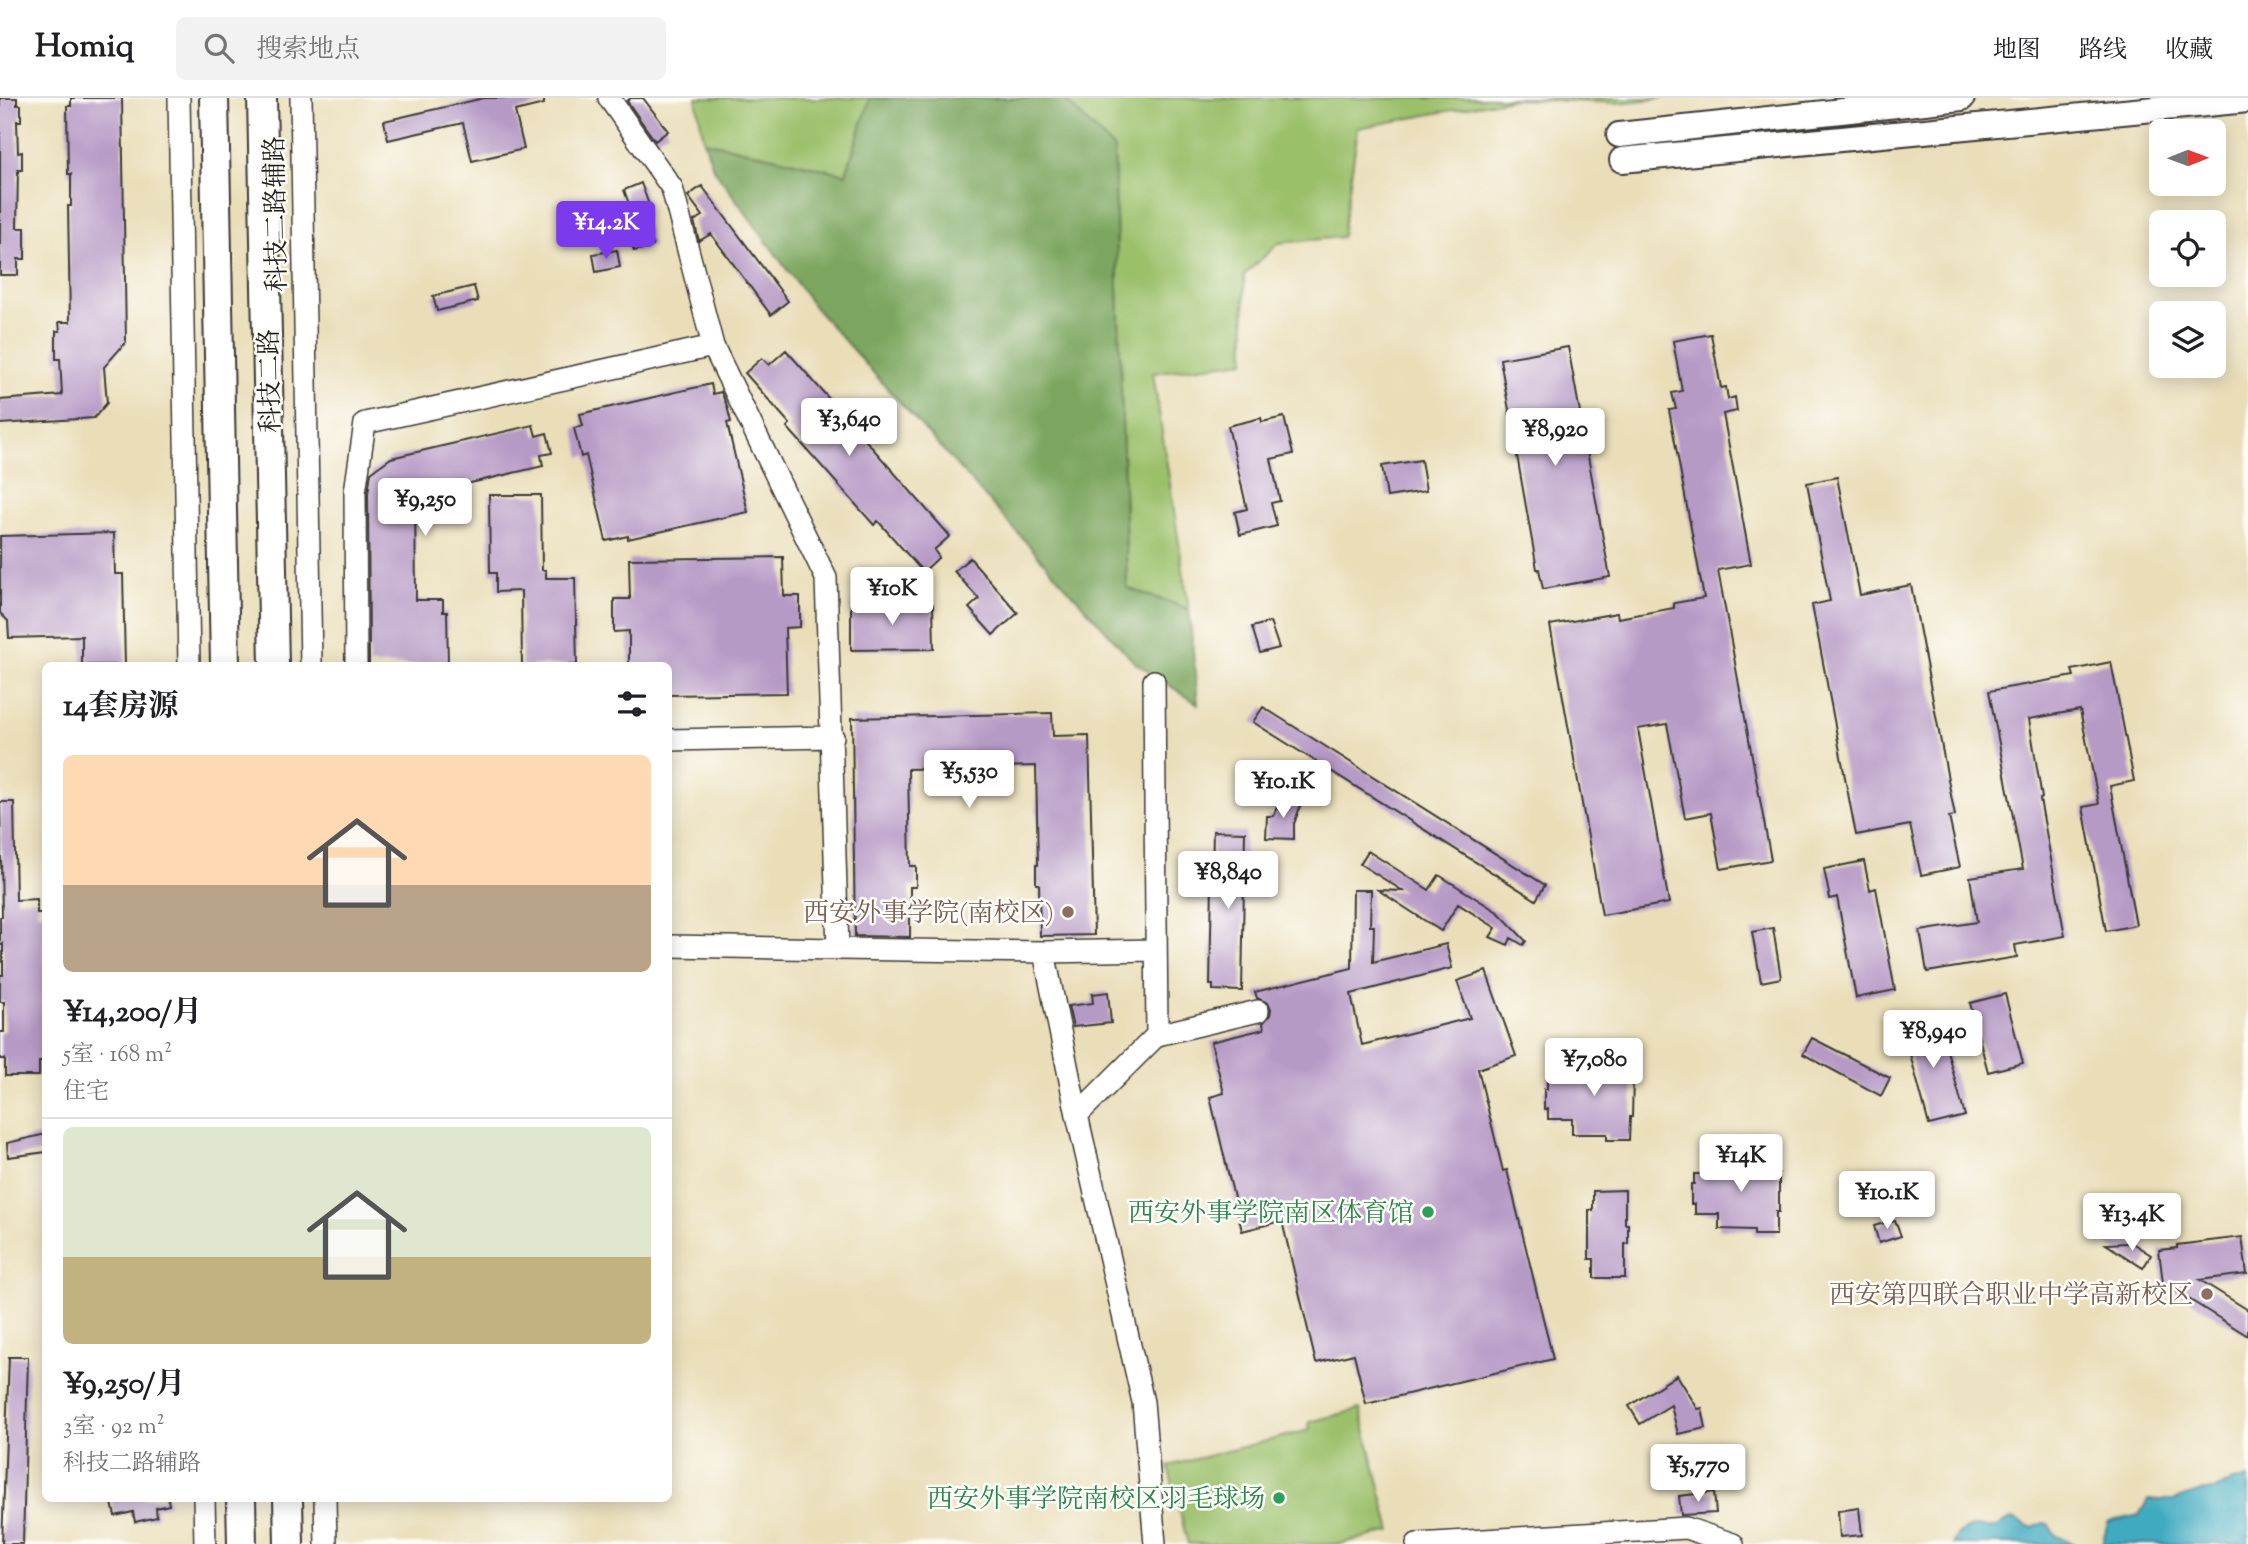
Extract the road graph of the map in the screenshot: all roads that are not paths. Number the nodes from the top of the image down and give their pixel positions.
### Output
1 (179, 98) edge
2 (214, 98) edge
3 (262, 98) edge
4 (301, 98) edge
5 (609, 98) edge
6 (1962, 98) edge
7 (2248, 100) edge
8 (1619, 135) dead end
9 (1622, 160) dead end
10 (713, 346) junction
11 (189, 662) edge
12 (225, 662) edge
13 (274, 662) edge
14 (311, 662) edge
15 (356, 662) edge
16 (1154, 681) dead end
17 (833, 737) junction
18 (672, 740) edge
19 (672, 946) edge
20 (838, 949) junction
21 (1156, 950) junction
22 (1045, 952) junction
23 (1258, 1011) dead end
24 (1157, 1035) junction
25 (1077, 1115) junction
26 (204, 1502) edge
27 (241, 1502) edge
28 (288, 1502) edge
29 (325, 1502) edge
30 (205, 1544) edge
31 (242, 1544) edge
32 (289, 1544) edge
33 (326, 1544) edge
34 (1155, 1544) edge
35 (1417, 1544) edge
36 (1733, 1544) edge

1 - 11 street
2 - 12 main road, 科技二路
3 - 13 main road, 科技二路
4 - 14 street, 科技二路辅路
5 - 10 street
6 - 8 street
7 - 9 street
10 - 15 street
10 - 17 street
16 - 21 street
17 - 18 street
17 - 20 street
19 - 20 street
20 - 22 street
21 - 22 street
21 - 24 street
22 - 25 street
23 - 24 street
24 - 25 street
25 - 34 street
26 - 30 street
27 - 31 main road
28 - 32 main road
29 - 33 street
35 - 36 street

